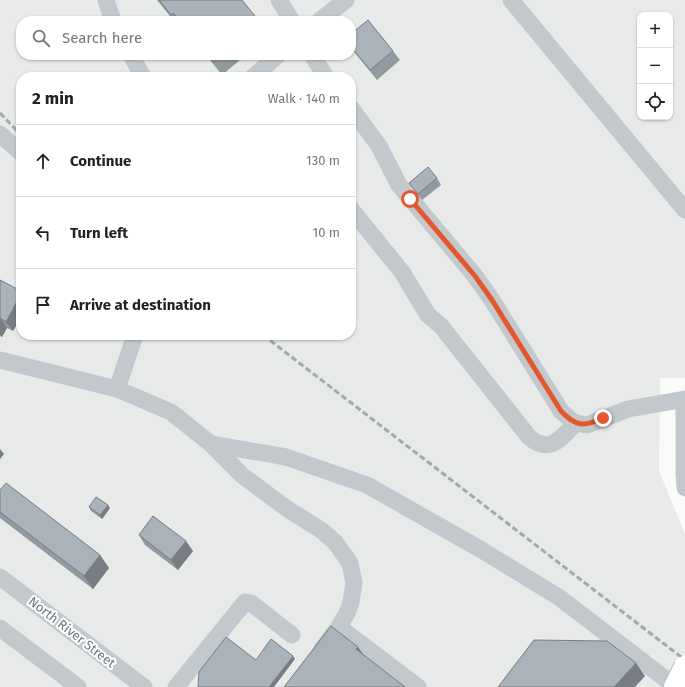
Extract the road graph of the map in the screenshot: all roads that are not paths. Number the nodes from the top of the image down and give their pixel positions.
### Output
1 (106, 0) edge
2 (346, 0) edge
3 (511, 0) edge
4 (280, 1) edge
5 (111, 16) edge
6 (289, 16) edge
7 (325, 16) edge
8 (133, 60) edge
9 (272, 60) edge
10 (315, 60) edge
11 (140, 72) edge
12 (259, 72) edge
13 (323, 72) edge
14 (356, 115) edge
15 (0, 134) edge
16 (16, 148) edge
17 (685, 210) edge
18 (356, 215) edge
19 (133, 340) edge
20 (0, 360) edge
21 (117, 389) junction
22 (685, 400) edge
23 (576, 423) junction
24 (211, 444) junction
25 (685, 488) edge
26 (0, 577) edge
27 (339, 626) junction
28 (0, 628) edge
29 (292, 635) dead end
30 (311, 663) edge
31 (685, 668) edge
32 (78, 687) edge
33 (144, 687) edge
34 (176, 687) edge
35 (418, 687) edge
36 (675, 687) edge

1 - 5 street
2 - 7 street
3 - 17 street
4 - 6 street
8 - 11 street
9 - 12 street
10 - 13 street
14 - 23 street
15 - 16 street
18 - 23 street
19 - 21 street
20 - 21 street
21 - 24 street
22 - 23 street
22 - 25 street
24 - 27 street
24 - 36 street
26 - 33 street, North River Street
27 - 30 street
27 - 35 street
28 - 32 street
29 - 34 street
31 - 36 highway, bridge

